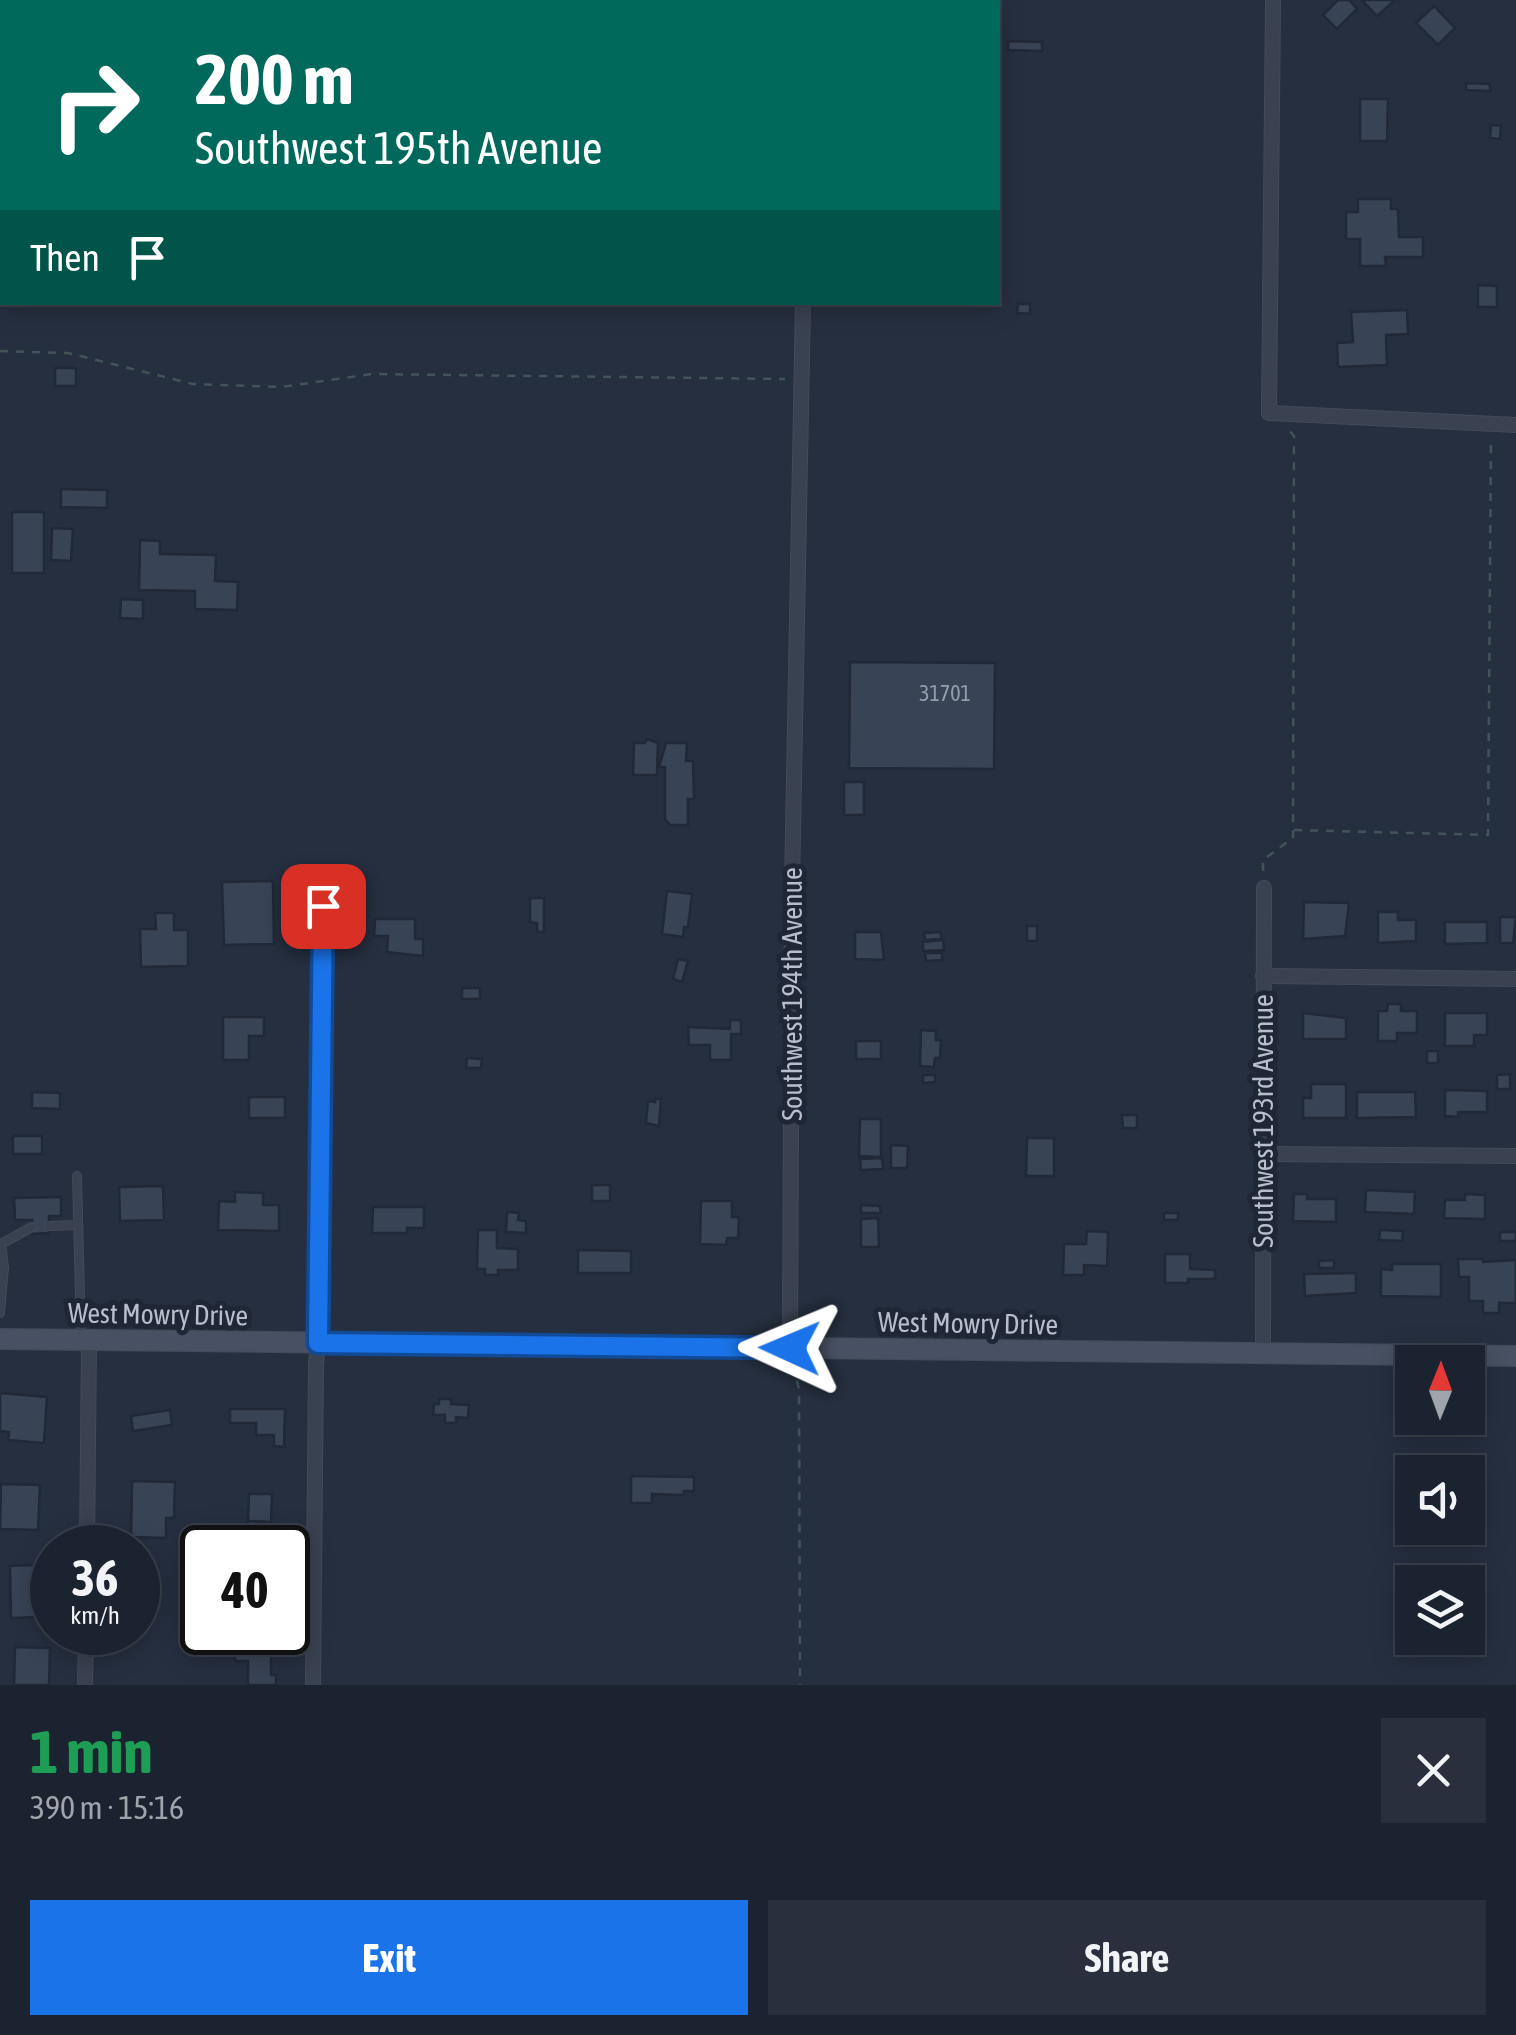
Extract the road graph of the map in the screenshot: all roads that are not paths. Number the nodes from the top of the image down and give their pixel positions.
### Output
1 (1273, 0) edge
2 (804, 305) edge
3 (1516, 425) edge
4 (1264, 888) road end
5 (323, 906) dead end
6 (1263, 976) junction
7 (1516, 979) edge
8 (1263, 1154) junction
9 (1516, 1156) edge
10 (76, 1176) dead end
11 (78, 1225) junction
12 (49, 1226) dead end
13 (32, 1227) dead end
14 (0, 1312) edge
15 (0, 1339) edge
16 (85, 1341) junction
17 (318, 1343) junction
18 (790, 1348) junction
19 (1263, 1354) junction
20 (1516, 1356) edge
21 (87, 1525) edge
22 (86, 1655) edge
23 (85, 1685) edge
24 (313, 1685) edge

1 - 3 street
2 - 18 street, Southwest 194th Avenue
4 - 6 street, Southwest 193rd Avenue
5 - 17 street
6 - 7 street
6 - 8 street, Southwest 193rd Avenue
8 - 9 street
8 - 19 street, Southwest 193rd Avenue
10 - 11 lane
11 - 12 lane
11 - 16 lane
13 - 14 lane
15 - 16 street, West Mowry Drive
16 - 17 street, West Mowry Drive
16 - 21 street
17 - 18 street, West Mowry Drive
17 - 24 street
18 - 19 street, West Mowry Drive
19 - 20 street, West Mowry Drive
22 - 23 street

